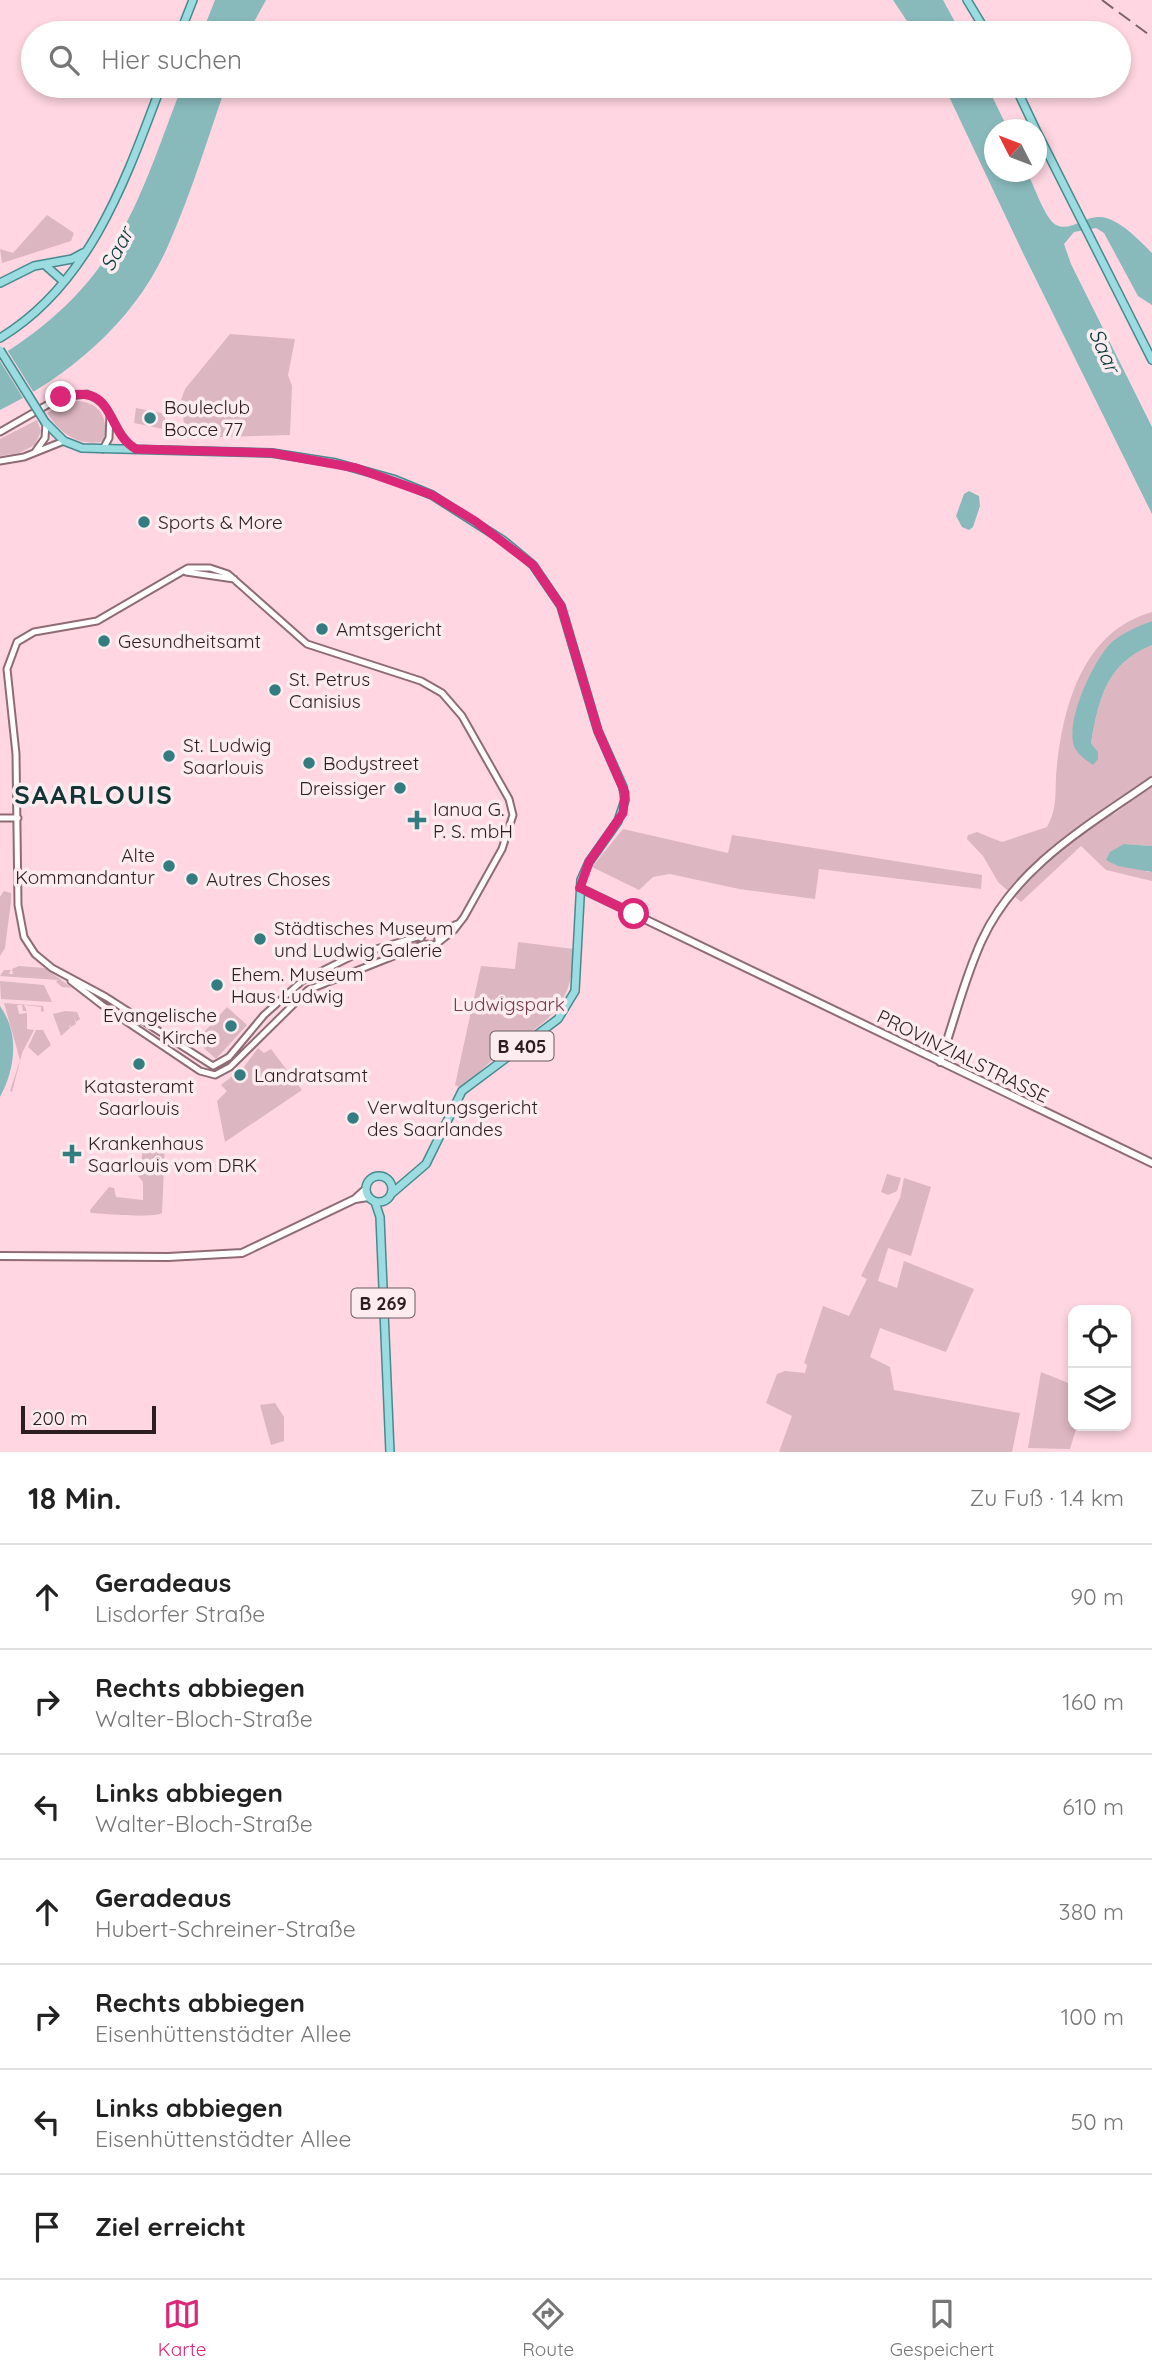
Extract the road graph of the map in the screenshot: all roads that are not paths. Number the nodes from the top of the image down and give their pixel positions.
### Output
1 (193, 0) edge
2 (967, 0) edge
3 (185, 21) edge
4 (980, 21) edge
5 (156, 98) edge
6 (1020, 98) edge
7 (1030, 119) edge
8 (1047, 152) edge
9 (89, 248) junction
10 (54, 262) junction
11 (41, 264) junction
12 (67, 279) junction
13 (0, 284) edge
14 (0, 338) edge
15 (0, 350) edge
16 (1152, 360) edge
17 (108, 409) junction
18 (45, 423) junction
19 (0, 432) edge
20 (64, 441) junction
21 (102, 449) junction
22 (136, 449) junction
23 (34, 453) junction
24 (0, 461) edge
25 (186, 572) junction
26 (235, 579) junction
27 (1152, 781) edge
28 (0, 818) edge
29 (15, 818) junction
30 (580, 888) junction
31 (421, 936) junction
32 (437, 936) junction
33 (424, 944) junction
34 (69, 978) junction
35 (940, 1062) junction
36 (1152, 1163) edge
37 (390, 1178) junction
38 (407, 1178) junction
39 (392, 1194) junction
40 (370, 1196) junction
41 (380, 1217) junction
42 (0, 1256) edge
43 (390, 1452) edge

1 - 3 main road
2 - 4 main road
5 - 9 main road
6 - 7 main road
8 - 16 main road
9 - 10 main road
9 - 12 main road
10 - 11 main road
10 - 12 main road
11 - 12 main road
11 - 13 main road
12 - 14 main road
15 - 18 main road, bridge
17 - 19 street
17 - 21 street
17 - 22 street
18 - 20 main road
18 - 23 street
20 - 21 main road, B 405
20 - 23 street
21 - 22 main road, B 405
22 - 30 main road, B 405
23 - 24 street
25 - 26 street
25 - 26 street
25 - 29 street
26 - 32 street
27 - 35 main road
28 - 29 street
29 - 34 street
30 - 35 main road, PROVINZIALSTRASSE
30 - 38 main road, B 405
31 - 32 street
31 - 33 street
31 - 34 street
32 - 33 street
33 - 34 street
35 - 36 main road, PROVINZIALSTRASSE
37 - 38 main road
37 - 39 main road
37 - 40 main road
38 - 39 main road, B 405
39 - 40 main road
39 - 41 main road, B 269
40 - 41 main road, B 269
40 - 42 main road
41 - 43 main road, B 269

